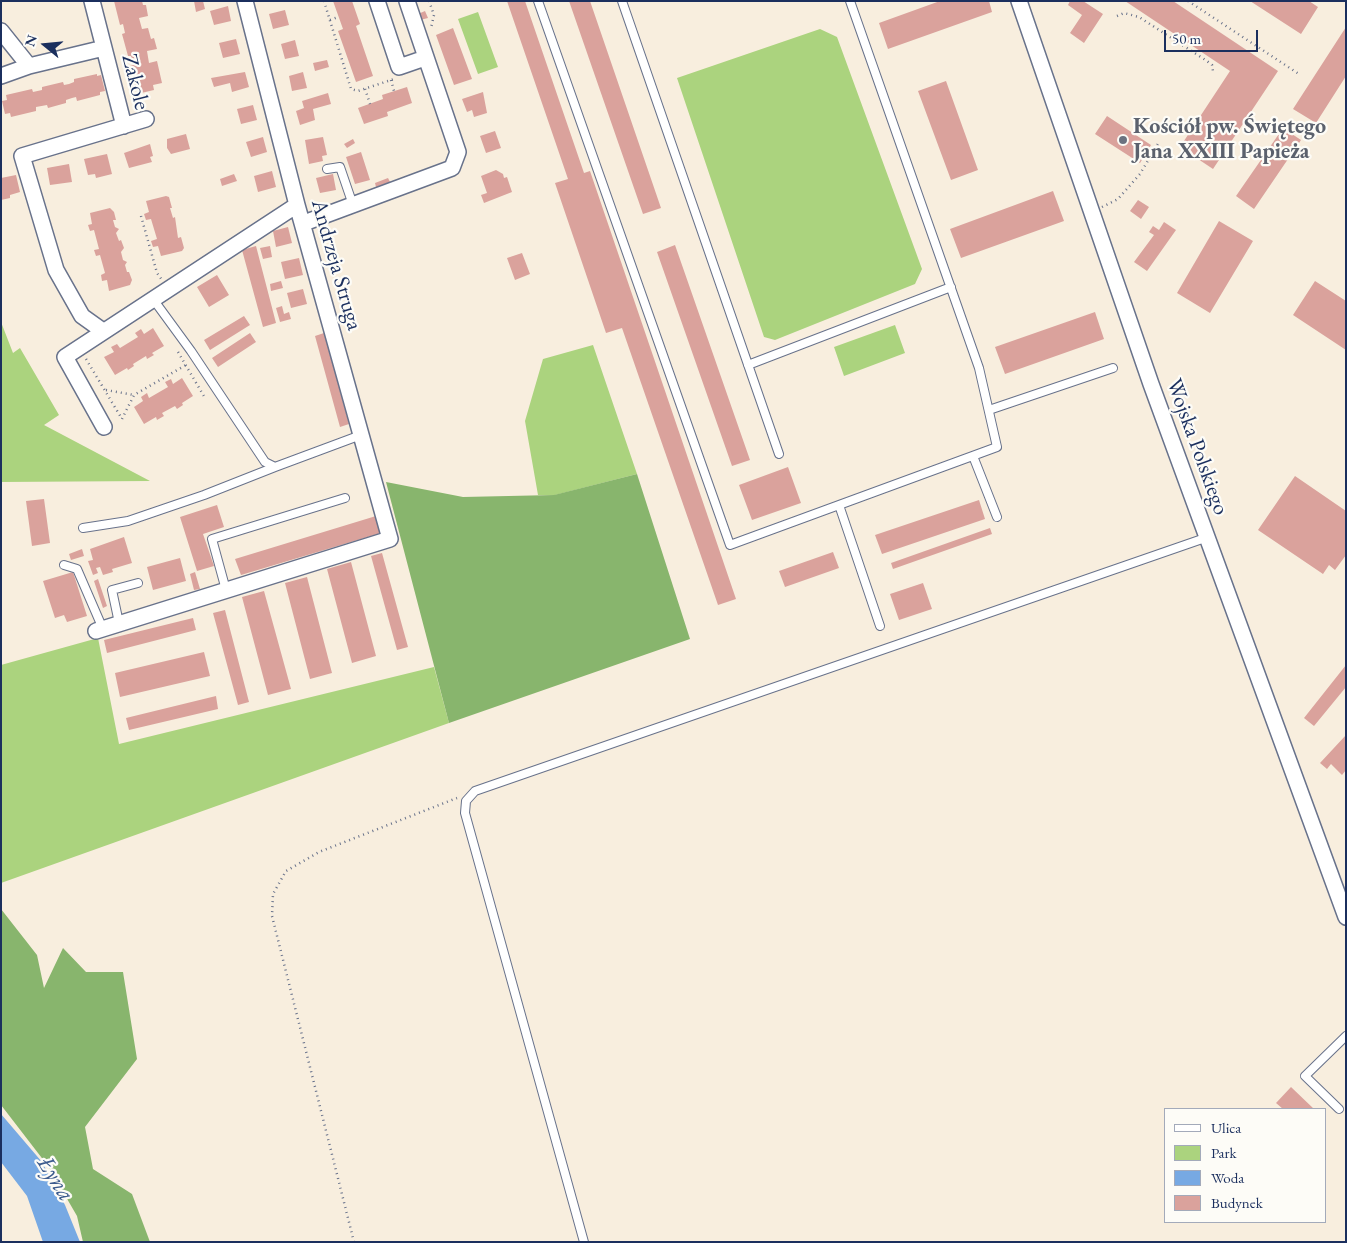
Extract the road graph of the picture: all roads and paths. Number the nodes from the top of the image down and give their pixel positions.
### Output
1 (92, 1) edge
2 (245, 1) edge
3 (324, 1) edge
4 (377, 1) edge
5 (407, 1) edge
6 (429, 1) edge
7 (538, 1) edge
8 (622, 1) edge
9 (850, 1) edge
10 (1019, 1) edge
11 (1188, 1) edge
12 (1116, 16) dead end
13 (338, 17) dead end
14 (330, 20) junction
15 (1, 31) edge
16 (430, 31) dead end
17 (343, 45) dead end
18 (338, 46) junction
19 (104, 48) junction
20 (425, 58) junction
21 (29, 66) junction
22 (351, 70) dead end
23 (1213, 71) dead end
24 (346, 72) junction
25 (1299, 74) dead end
26 (1, 76) edge
27 (400, 76) dead end
28 (390, 80) junction
29 (365, 88) junction
30 (394, 91) dead end
31 (370, 104) dead end
32 (146, 119) dead end
33 (124, 126) junction
34 (1159, 142) dead end
35 (327, 168) dead end
36 (298, 205) junction
37 (352, 206) junction
38 (1106, 206) dead end
39 (141, 216) dead end
40 (304, 222) junction
41 (167, 286) dead end
42 (951, 287) junction
43 (153, 299) junction
44 (102, 331) junction
45 (175, 348) dead end
46 (93, 353) dead end
47 (186, 365) junction
48 (748, 365) junction
49 (1113, 368) dead end
50 (106, 390) junction
51 (134, 396) junction
52 (206, 398) dead end
53 (989, 410) junction
54 (104, 427) dead end
55 (361, 435) junction
56 (779, 454) dead end
57 (973, 456) junction
58 (275, 467) junction
59 (345, 498) dead end
60 (839, 505) junction
61 (997, 518) dead end
62 (83, 528) dead end
63 (1208, 537) junction
64 (64, 565) dead end
65 (138, 583) dead end
66 (226, 590) junction
67 (119, 624) junction
68 (880, 626) dead end
69 (100, 630) joint
70 (475, 791) junction
71 (1343, 911) edge
72 (1346, 1036) edge
73 (1340, 1109) dead end
74 (354, 1242) edge
75 (584, 1242) edge

1 - 19 street, Zakole
2 - 36 street, Andrzeja Struga
3 - 14 path
4 - 20 street
5 - 20 street
6 - 16 path
7 - 60 lane
8 - 48 lane
9 - 42 lane
10 - 63 street, Wojska Polskiego
11 - 25 path
12 - 23 path
13 - 14 path
14 - 18 path
15 - 21 street
17 - 18 path
18 - 24 path
19 - 21 street, Zakole
19 - 33 street, Zakole
20 - 37 street
21 - 26 street, Zakole
22 - 24 path
24 - 29 path
27 - 28 path
28 - 29 path
28 - 30 path
29 - 31 path
32 - 33 street
33 - 44 street
34 - 38 path
35 - 37 lane
36 - 40 street, Andrzeja Struga
36 - 43 street
37 - 40 street
39 - 41 path
40 - 55 street, Andrzeja Struga
42 - 48 lane
42 - 53 lane
43 - 44 street
43 - 58 lane
44 - 54 street
45 - 47 path
46 - 50 path
47 - 51 path
47 - 52 path
48 - 56 lane
49 - 53 lane
50 - 51 path
50 - 51 path
53 - 57 lane
55 - 58 lane
55 - 66 street, Andrzeja Struga
57 - 60 lane
57 - 61 lane
58 - 62 lane
59 - 66 lane
60 - 68 lane
63 - 70 lane
63 - 71 street, Wojska Polskiego
64 - 69 lane
65 - 67 lane
66 - 67 street
67 - 69 street
70 - 74 path
70 - 75 lane
72 - 73 lane

